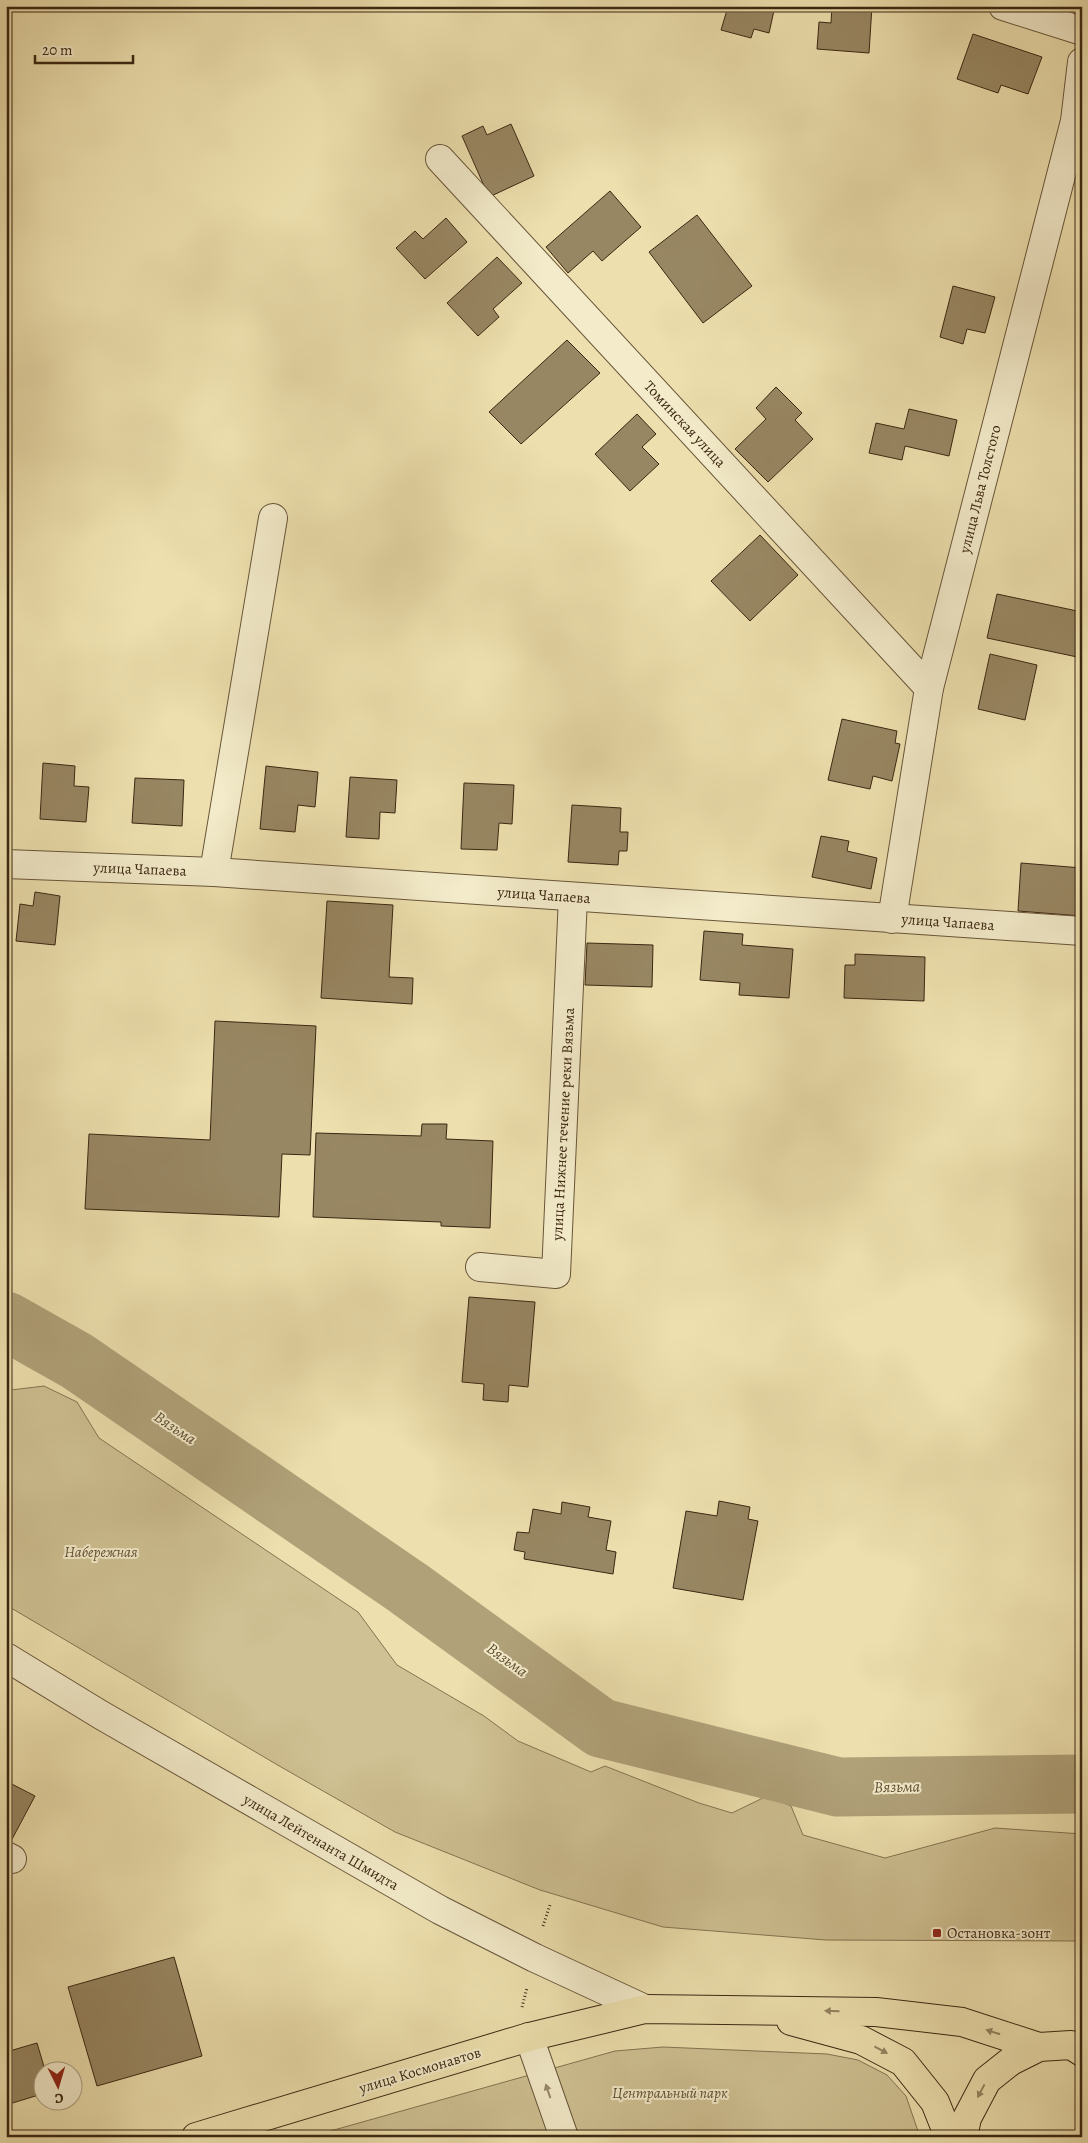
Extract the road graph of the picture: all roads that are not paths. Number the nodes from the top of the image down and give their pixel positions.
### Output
1 (1003, 6) edge
2 (1074, 6) edge
3 (1082, 24) edge
4 (1082, 31) edge
5 (1082, 62) edge
6 (440, 159) dead end
7 (273, 518) dead end
8 (929, 688) junction
9 (6, 864) edge
10 (214, 872) junction
11 (573, 897) junction
12 (892, 919) junction
13 (1082, 931) edge
14 (480, 1267) dead end
15 (6, 1657) edge
16 (645, 2009) junction
17 (751, 2010) junction
18 (525, 2025) junction
19 (1078, 2046) edge
20 (1039, 2047) junction
21 (196, 2137) edge
22 (564, 2137) edge
23 (949, 2137) edge
24 (963, 2137) edge

1 - 4 street
2 - 3 street
5 - 8 street, улица Льва Толстого
6 - 8 street, Томинская улица
7 - 10 street
8 - 12 street, улица Льва Толстого
9 - 10 street, улица Чапаева
10 - 11 street, улица Чапаева
11 - 12 street, улица Чапаева
11 - 14 street, улица Нижнее течение реки Вязьма
12 - 13 street, улица Чапаева
15 - 16 street, улица Лейтенанта Шмидта
16 - 17 main road, улица Космонавтов
16 - 18 main road, улица Космонавтов
20 -> 17 main road
17 -> 23 main road
18 - 21 main road, улица Космонавтов
22 -> 18 street
19 - 20 main road
20 -> 24 main road

